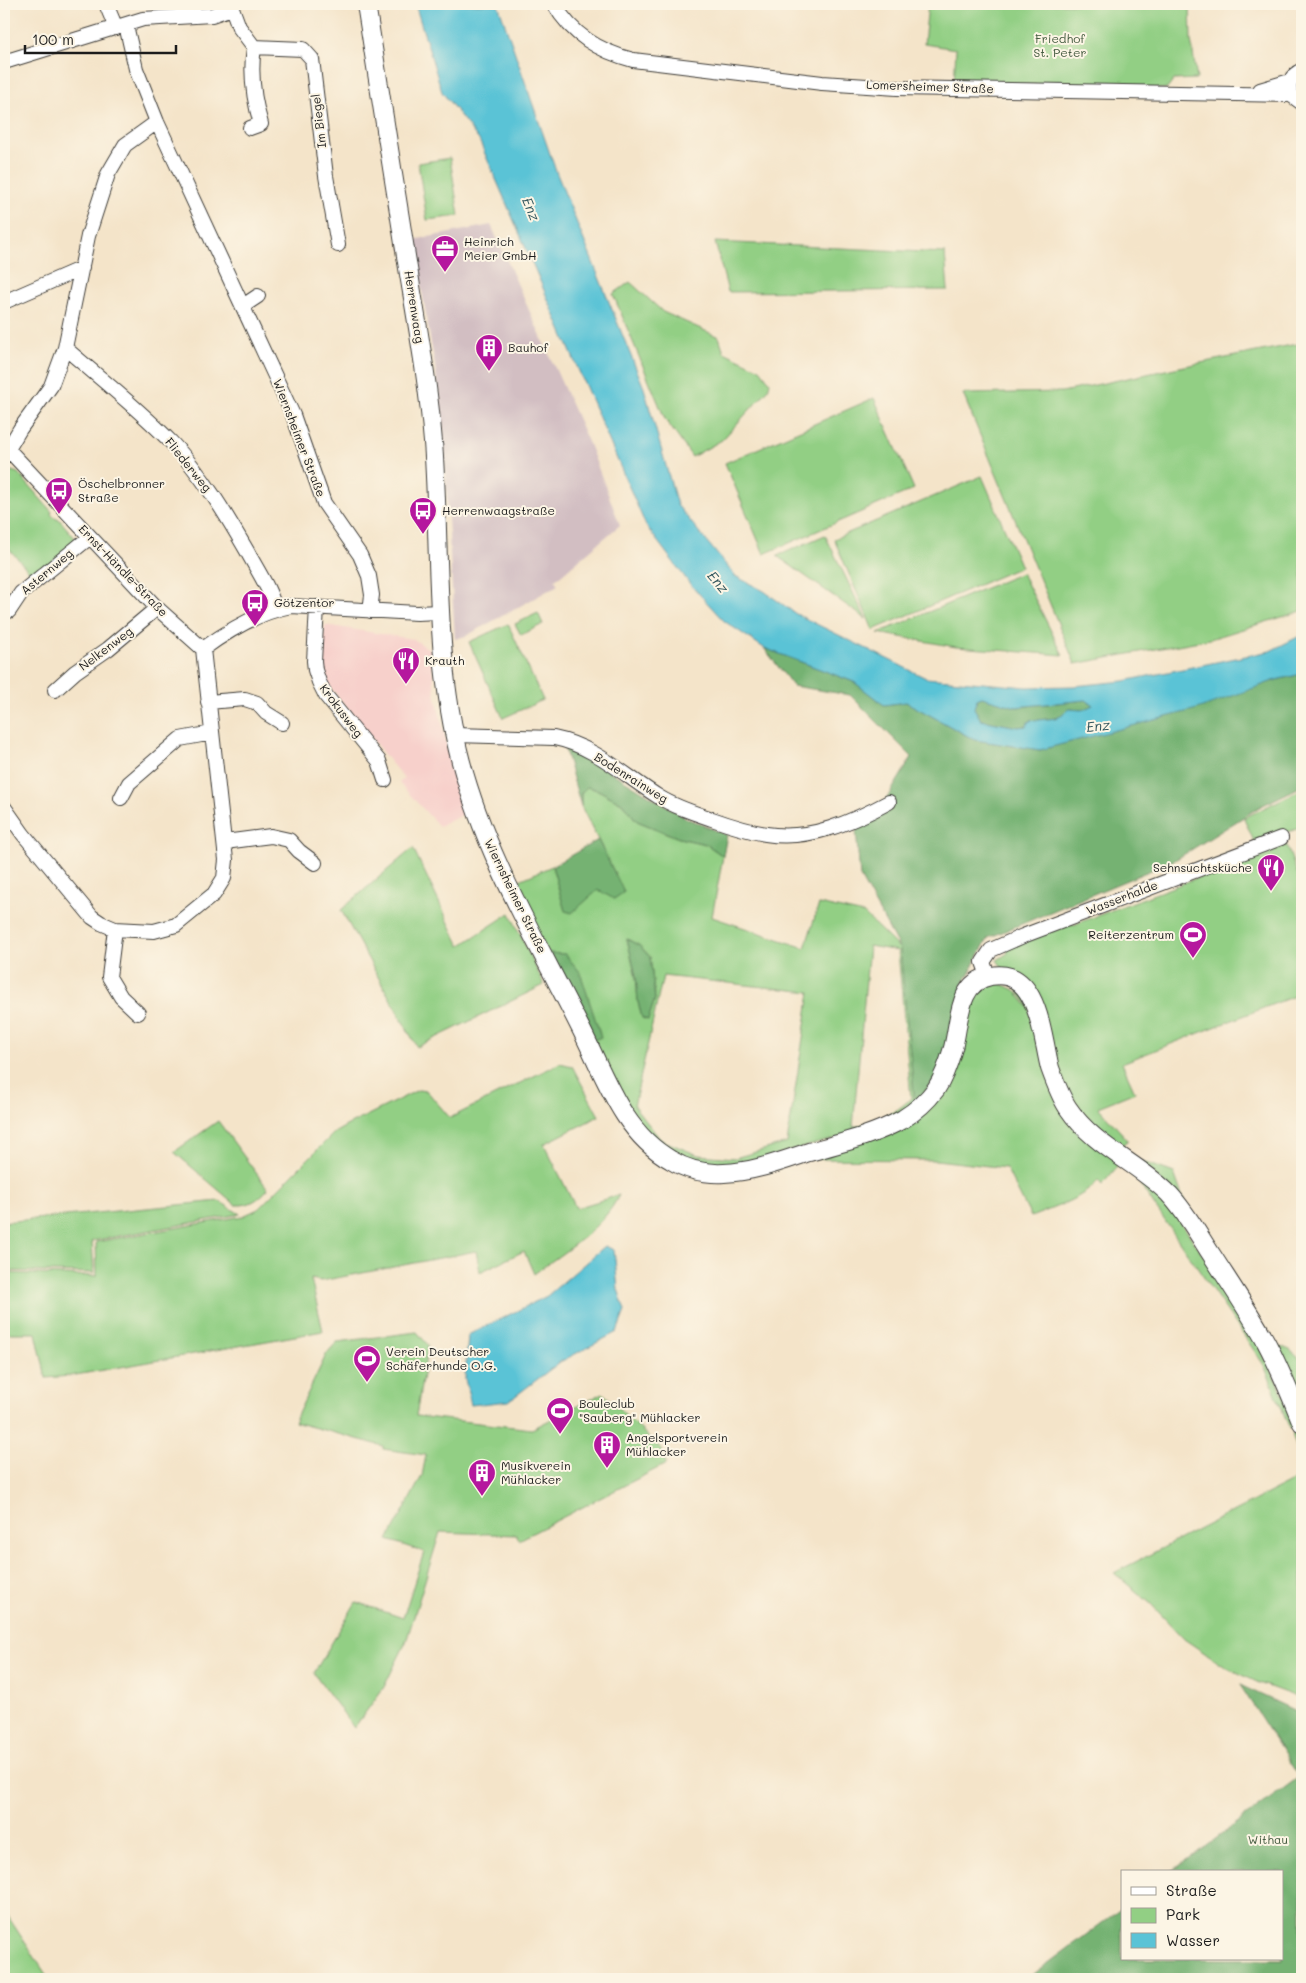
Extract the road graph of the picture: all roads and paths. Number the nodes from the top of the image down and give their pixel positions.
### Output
1 (106, 4) edge
2 (366, 4) edge
3 (554, 4) edge
4 (231, 6) edge
5 (121, 26) junction
6 (254, 47) junction
7 (5, 59) edge
8 (1302, 70) edge
9 (1295, 93) edge
10 (158, 122) junction
11 (250, 128) dead end
12 (338, 244) dead end
13 (82, 268) junction
14 (258, 296) dead end
15 (4, 302) edge
16 (243, 306) junction
17 (65, 348) junction
18 (5, 450) edge
19 (90, 537) junction
20 (317, 607) junction
21 (157, 608) junction
22 (275, 609) junction
23 (9, 610) dead end
24 (370, 611) junction
25 (438, 612) junction
26 (203, 649) junction
27 (55, 690) dead end
28 (208, 702) junction
29 (282, 723) dead end
30 (212, 733) junction
31 (455, 735) junction
32 (385, 780) dead end
33 (121, 798) dead end
34 (889, 802) dead end
35 (4, 806) edge
36 (1281, 838) dead end
37 (225, 842) junction
38 (315, 863) dead end
39 (115, 929) junction
40 (988, 976) junction
41 (138, 1013) dead end
42 (1302, 1423) edge

1 - 5 street, Wiernsheimer Straße
2 - 25 main road, Herrenwaag
3 - 9 street, Lomersheimer Straße
4 - 5 street
4 - 6 street
5 - 7 street
5 - 10 street, Wiernsheimer Straße
6 - 11 street
6 - 12 street, Im Biegel
8 - 9 street
10 - 13 street
10 - 16 street, Wiernsheimer Straße
13 - 15 street
13 - 17 street
14 - 16 street
16 - 24 street, Wiernsheimer Straße
17 - 18 street
17 - 22 street, Fliederweg
18 - 19 street, Ernst-Händle-Straße
19 - 21 street, Ernst-Händle-Straße
19 - 23 street, Asternweg
20 - 22 street
20 - 24 street
20 - 32 street, Krokusweg
21 - 26 street, Ernst-Händle-Straße
21 - 27 street, Nelkenweg
22 - 26 street
24 - 25 street
25 - 31 main road, Wiernsheimer Straße
26 - 28 street
28 - 29 street
28 - 30 street
30 - 33 street
30 - 37 street
31 - 34 street, Bodenrainweg
31 - 40 main road, Wiernsheimer Straße
35 - 39 street
36 - 40 street, Wasserhalde
37 - 38 street
37 - 39 street
39 - 41 street
40 - 42 main road

